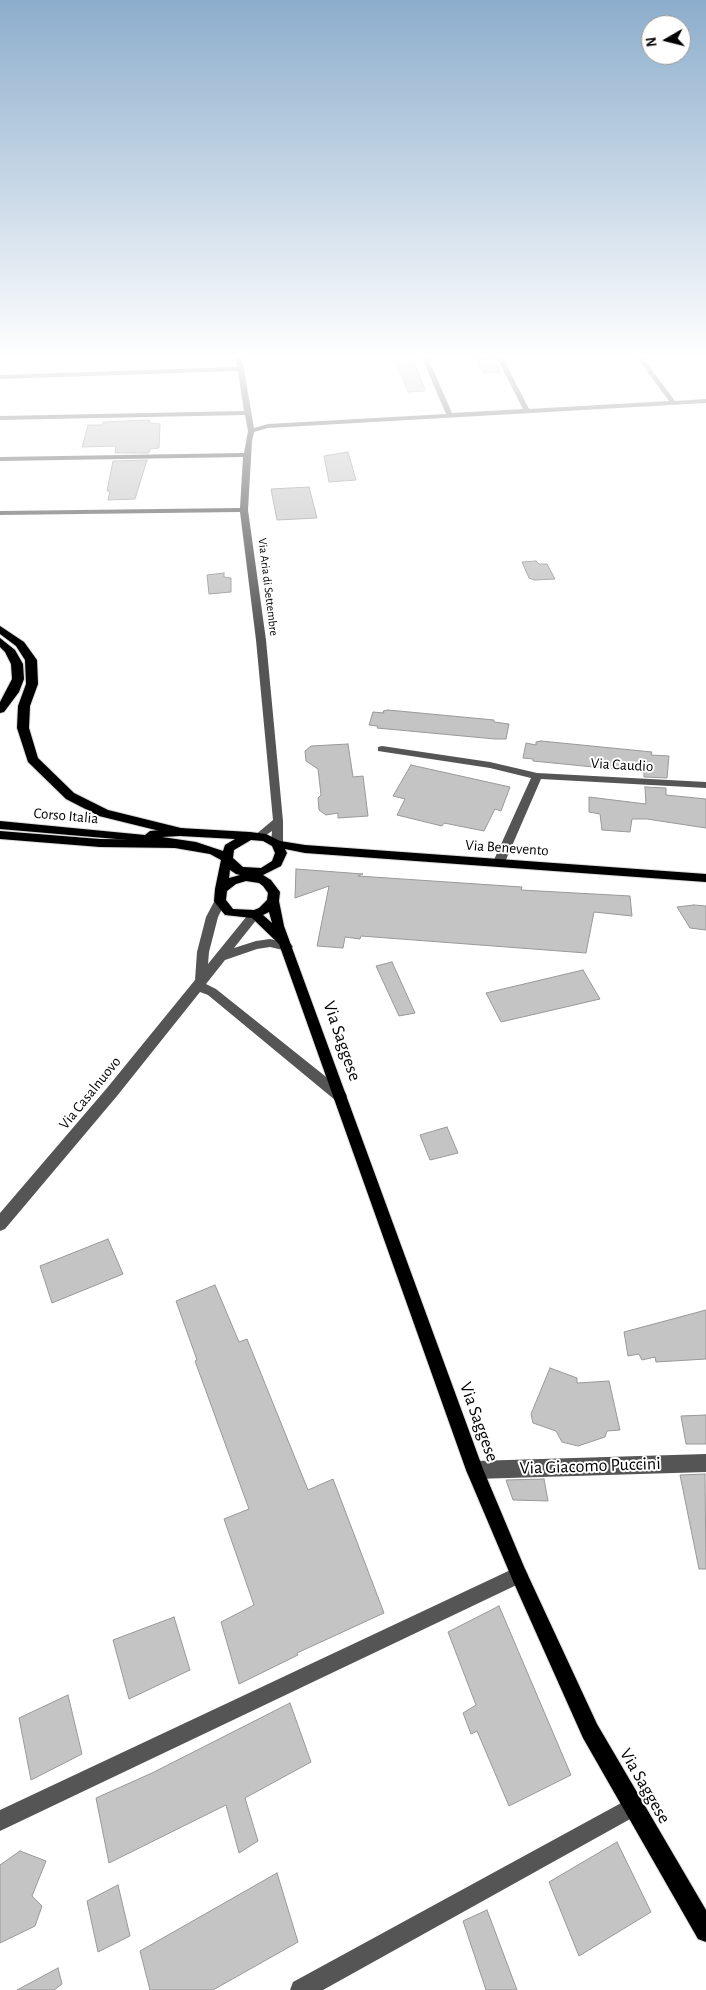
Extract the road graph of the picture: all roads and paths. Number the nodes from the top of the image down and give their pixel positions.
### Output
1 (248, 451) edge
2 (247, 455) junction
3 (0, 459) edge
4 (244, 510) junction
5 (0, 513) edge
6 (0, 629) edge
7 (0, 641) edge
8 (0, 710) edge
9 (382, 749) dead end
10 (537, 776) junction
11 (706, 785) edge
12 (278, 821) junction
13 (0, 825) edge
14 (0, 835) edge
15 (254, 836) junction
16 (179, 838) junction
17 (277, 844) junction
18 (305, 848) junction
19 (227, 858) junction
20 (280, 858) junction
21 (499, 862) junction
22 (706, 878) edge
23 (221, 895) junction
24 (273, 896) junction
25 (255, 914) junction
26 (287, 947) junction
27 (222, 957) junction
28 (199, 982) junction
29 (340, 1096) junction
30 (0, 1224) edge
31 (706, 1463) edge
32 (475, 1470) junction
33 (519, 1575) junction
34 (634, 1806) junction
35 (0, 1821) edge
36 (706, 1931) edge
37 (301, 1990) edge

1 - 2 street, Via Aria di Settembre
2 - 3 street
2 - 4 street, Via Aria di Settembre
4 - 5 street
4 - 12 street, Via Aria di Settembre
6 - 16 highway
7 - 8 highway
9 - 10 street, Via Caudio
10 - 11 street, Via Caudio
10 - 21 street
12 - 15 street
12 - 17 street, Via Aria di Settembre
13 - 16 main road, Corso Italia
14 - 16 highway
15 - 16 main road
15 - 17 main road
15 - 19 main road
16 - 19 main road
17 - 18 main road, Via Benevento
17 - 20 main road
18 - 20 main road, Via Benevento
18 - 21 main road, Via Benevento
19 - 20 main road
19 - 23 main road
20 - 24 main road
21 - 22 main road, Via Benevento
23 - 24 main road
23 - 25 main road
23 - 28 street
24 - 25 main road
24 - 26 main road, Via Saggese
25 - 26 main road
25 - 27 street, Via Casalnuovo
26 - 27 street
26 - 29 main road, Via Saggese
27 - 28 street, Via Casalnuovo
28 - 29 street
28 - 30 street, Via Casalnuovo
29 - 32 main road, Via Saggese
31 - 32 street, Via Giacomo Puccini
32 - 33 main road, Via Saggese
33 - 34 main road, Via Saggese
33 - 35 street
34 - 36 main road, Via Saggese
34 - 37 street

